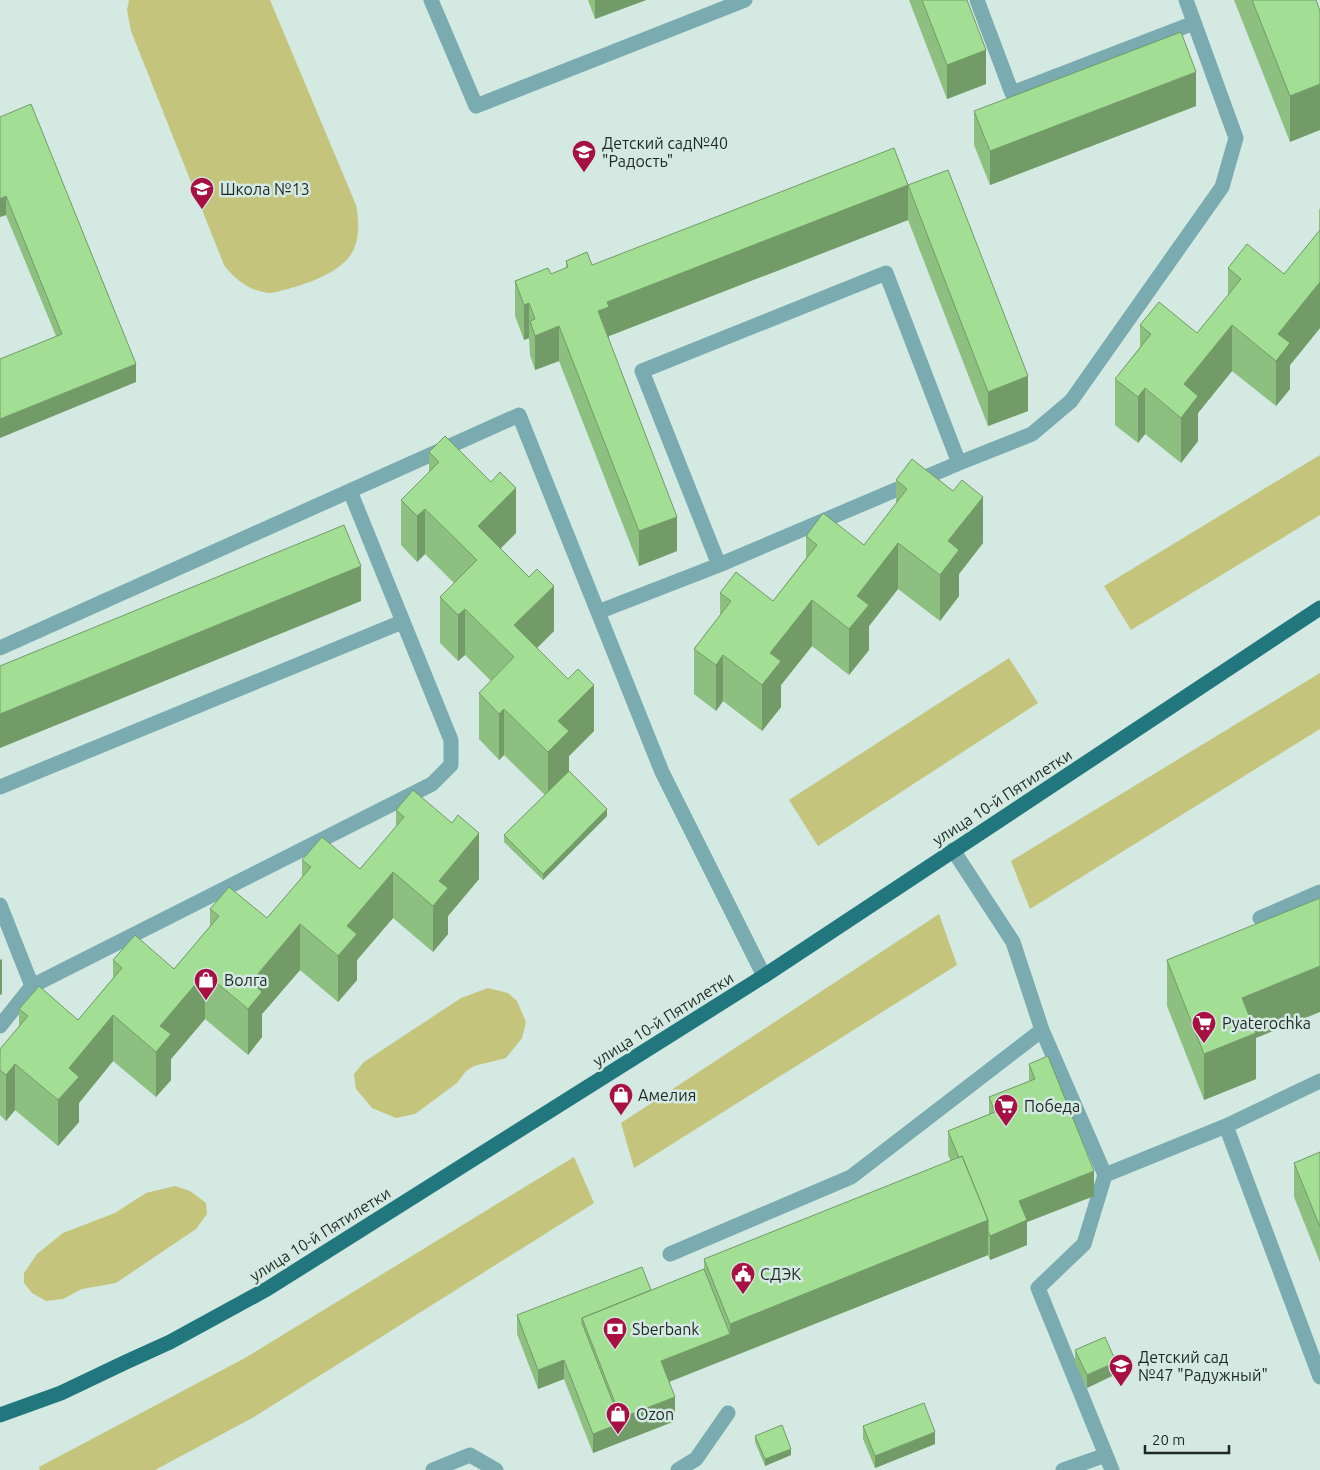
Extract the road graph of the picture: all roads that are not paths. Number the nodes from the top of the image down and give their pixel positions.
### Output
1 (431, 0) edge
2 (745, 0) edge
3 (977, 0) edge
4 (1186, 0) edge
5 (1194, 23) junction
6 (959, 463) junction
7 (350, 491) junction
8 (719, 565) junction
9 (1320, 608) edge
10 (598, 612) junction
11 (402, 622) junction
12 (0, 648) edge
13 (0, 788) edge
14 (953, 850) junction
15 (1320, 892) edge
16 (0, 905) edge
17 (1260, 918) dead end
18 (764, 976) junction
19 (32, 986) junction
20 (0, 1026) edge
21 (1042, 1030) junction
22 (1320, 1081) edge
23 (1226, 1126) junction
24 (1105, 1175) junction
25 (670, 1254) dead end
26 (1320, 1377) edge
27 (728, 1414) dead end
28 (0, 1415) edge
29 (1106, 1455) junction
30 (433, 1470) edge
31 (496, 1470) edge
32 (678, 1470) edge
33 (1063, 1470) edge
34 (1112, 1470) edge

1 - 2 lane
3 - 5 lane
4 - 5 lane
5 - 6 lane
6 - 8 lane
6 - 8 lane
7 - 10 lane
7 - 11 lane
7 - 12 lane
8 - 10 lane
9 - 14 main road, улица 10-й Пятилетки
10 - 18 lane
11 - 13 lane
11 - 19 lane
14 - 18 main road, улица 10-й Пятилетки
14 - 21 lane
15 - 17 lane
16 - 19 lane
18 - 28 main road, улица 10-й Пятилетки
19 - 20 lane
21 - 24 lane
21 - 25 lane
22 - 23 lane
23 - 24 lane
23 - 26 lane
24 - 29 lane
27 - 32 lane
29 - 33 lane
29 - 34 lane
30 - 31 lane

